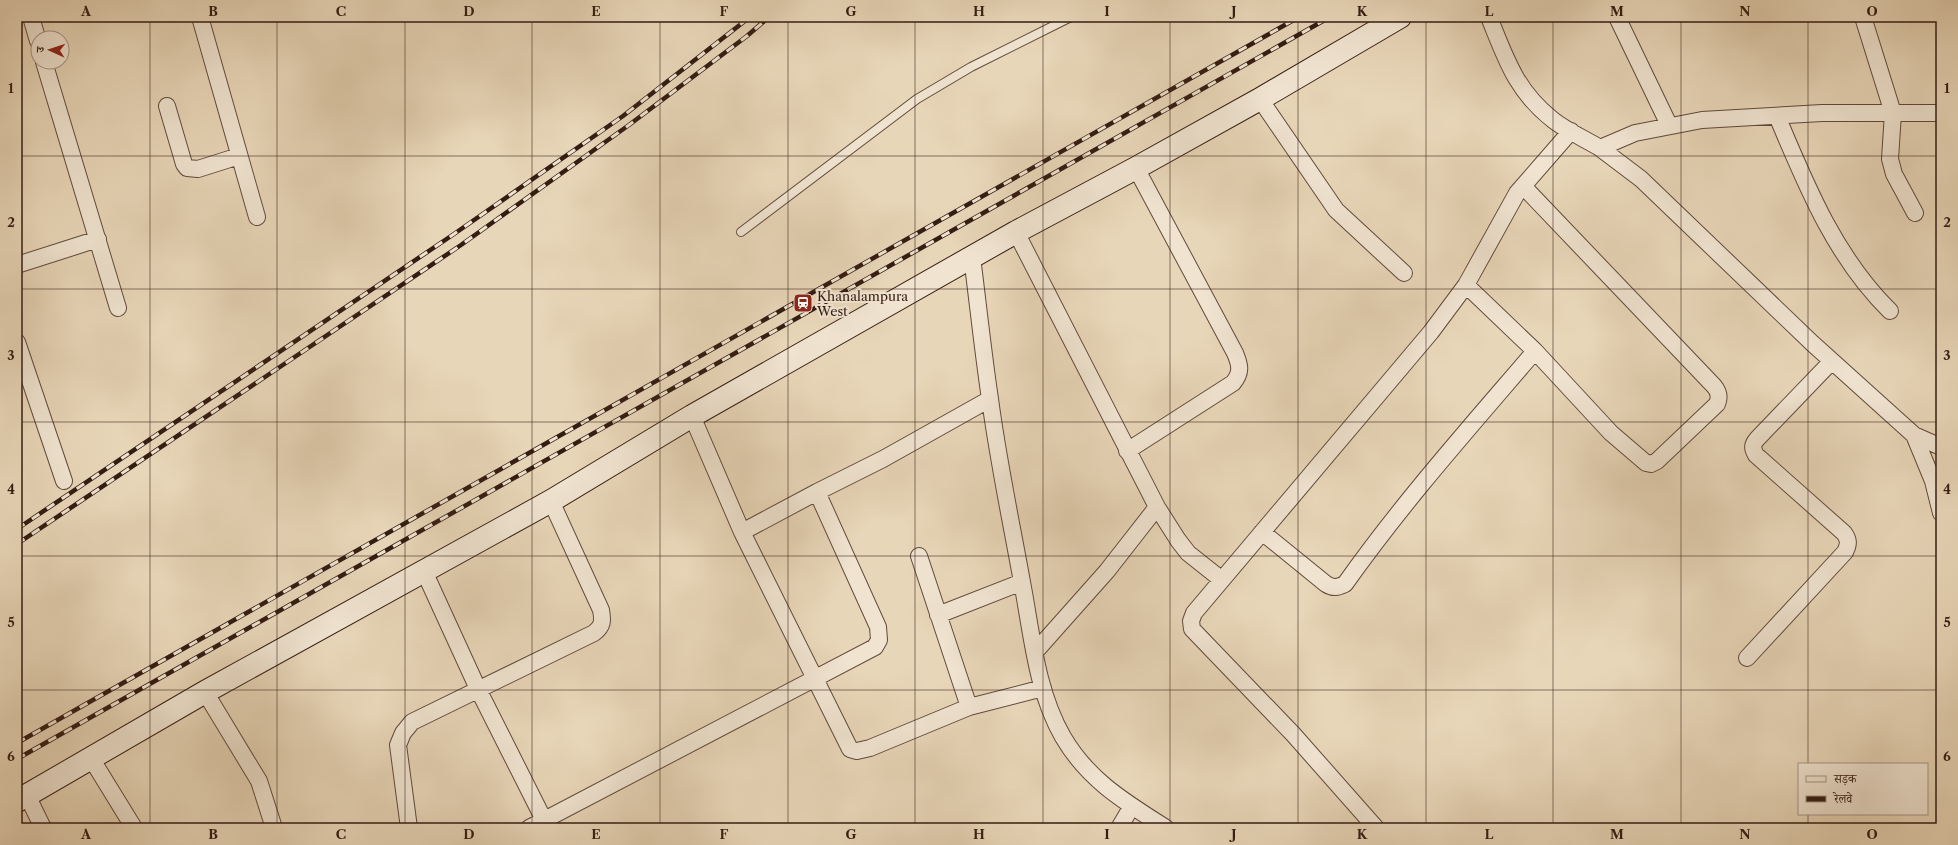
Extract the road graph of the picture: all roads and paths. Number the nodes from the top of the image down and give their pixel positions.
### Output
1 (31, 17) edge
2 (200, 17) edge
3 (1071, 17) edge
4 (1400, 17) edge
5 (1489, 17) edge
6 (1617, 17) edge
7 (1863, 17) edge
8 (35, 30) edge
9 (46, 70) edge
10 (1260, 99) junction
11 (167, 106) dead end
12 (1892, 113) junction
13 (1941, 113) edge
14 (1777, 116) junction
15 (1669, 125) junction
16 (1571, 131) junction
17 (1600, 148) junction
18 (239, 156) junction
19 (1136, 168) junction
20 (1523, 186) junction
21 (1915, 213) dead end
22 (257, 217) dead end
23 (741, 232) dead end
24 (1016, 232) junction
25 (98, 239) junction
26 (972, 258) junction
27 (17, 265) edge
28 (1404, 273) dead end
29 (1466, 285) junction
30 (118, 308) dead end
31 (1890, 311) dead end
32 (17, 342) edge
33 (1535, 351) junction
34 (1832, 361) junction
35 (990, 398) junction
36 (692, 416) junction
37 (1914, 435) junction
38 (1941, 447) edge
39 (1127, 450) junction
40 (64, 481) dead end
41 (817, 492) junction
42 (551, 501) junction
43 (1157, 507) junction
44 (1941, 513) edge
45 (742, 532) junction
46 (1262, 532) junction
47 (919, 556) dead end
48 (424, 571) junction
49 (1222, 580) junction
50 (1022, 582) junction
51 (938, 615) junction
52 (1035, 652) junction
53 (1747, 658) dead end
54 (814, 679) junction
55 (1043, 688) junction
56 (478, 689) junction
57 (205, 692) junction
58 (969, 706) junction
59 (91, 758) junction
60 (22, 798) edge
61 (1132, 806) junction
62 (546, 824) edge
63 (43, 828) edge
64 (134, 828) edge
65 (274, 828) edge
66 (409, 828) edge
67 (529, 828) edge
68 (1119, 828) edge
69 (1166, 828) edge
70 (1376, 828) edge

1 - 8 street
2 - 18 street
3 - 23 lane
4 - 10 main road
5 - 16 street
6 - 15 street
7 - 12 street
9 - 25 street
10 - 19 main road
10 - 28 street
11 - 18 street
12 - 13 street
12 - 14 street
12 - 21 street
14 - 15 street
14 - 31 street
15 - 17 street
16 - 17 street
16 - 20 street
17 - 34 street
18 - 22 street
19 - 24 main road
19 - 39 street
20 - 29 street
20 - 33 street
24 - 26 main road
24 - 39 street
25 - 27 street
25 - 30 street
26 - 35 street
26 - 36 main road
29 - 33 street
29 - 46 street
32 - 40 street
33 - 46 street
34 - 37 street
34 - 53 street
35 - 41 street
35 - 50 street
36 - 42 main road
36 - 45 street
37 - 38 street
37 - 44 street
39 - 43 street
41 - 45 street
41 - 54 street
42 - 48 main road
42 - 56 street
43 - 49 street
43 - 52 street
45 - 54 street
46 - 49 street
47 - 51 street
48 - 56 street
48 - 57 main road
49 - 70 street
50 - 51 street
50 - 52 street
51 - 58 street
52 - 55 street
54 - 58 street
54 - 62 street
55 - 58 street
55 - 61 street
56 - 62 street
56 - 66 street
57 - 59 main road
57 - 65 street
59 - 60 main road
59 - 64 street
60 - 63 street
61 - 68 street
61 - 69 street
62 - 67 street

